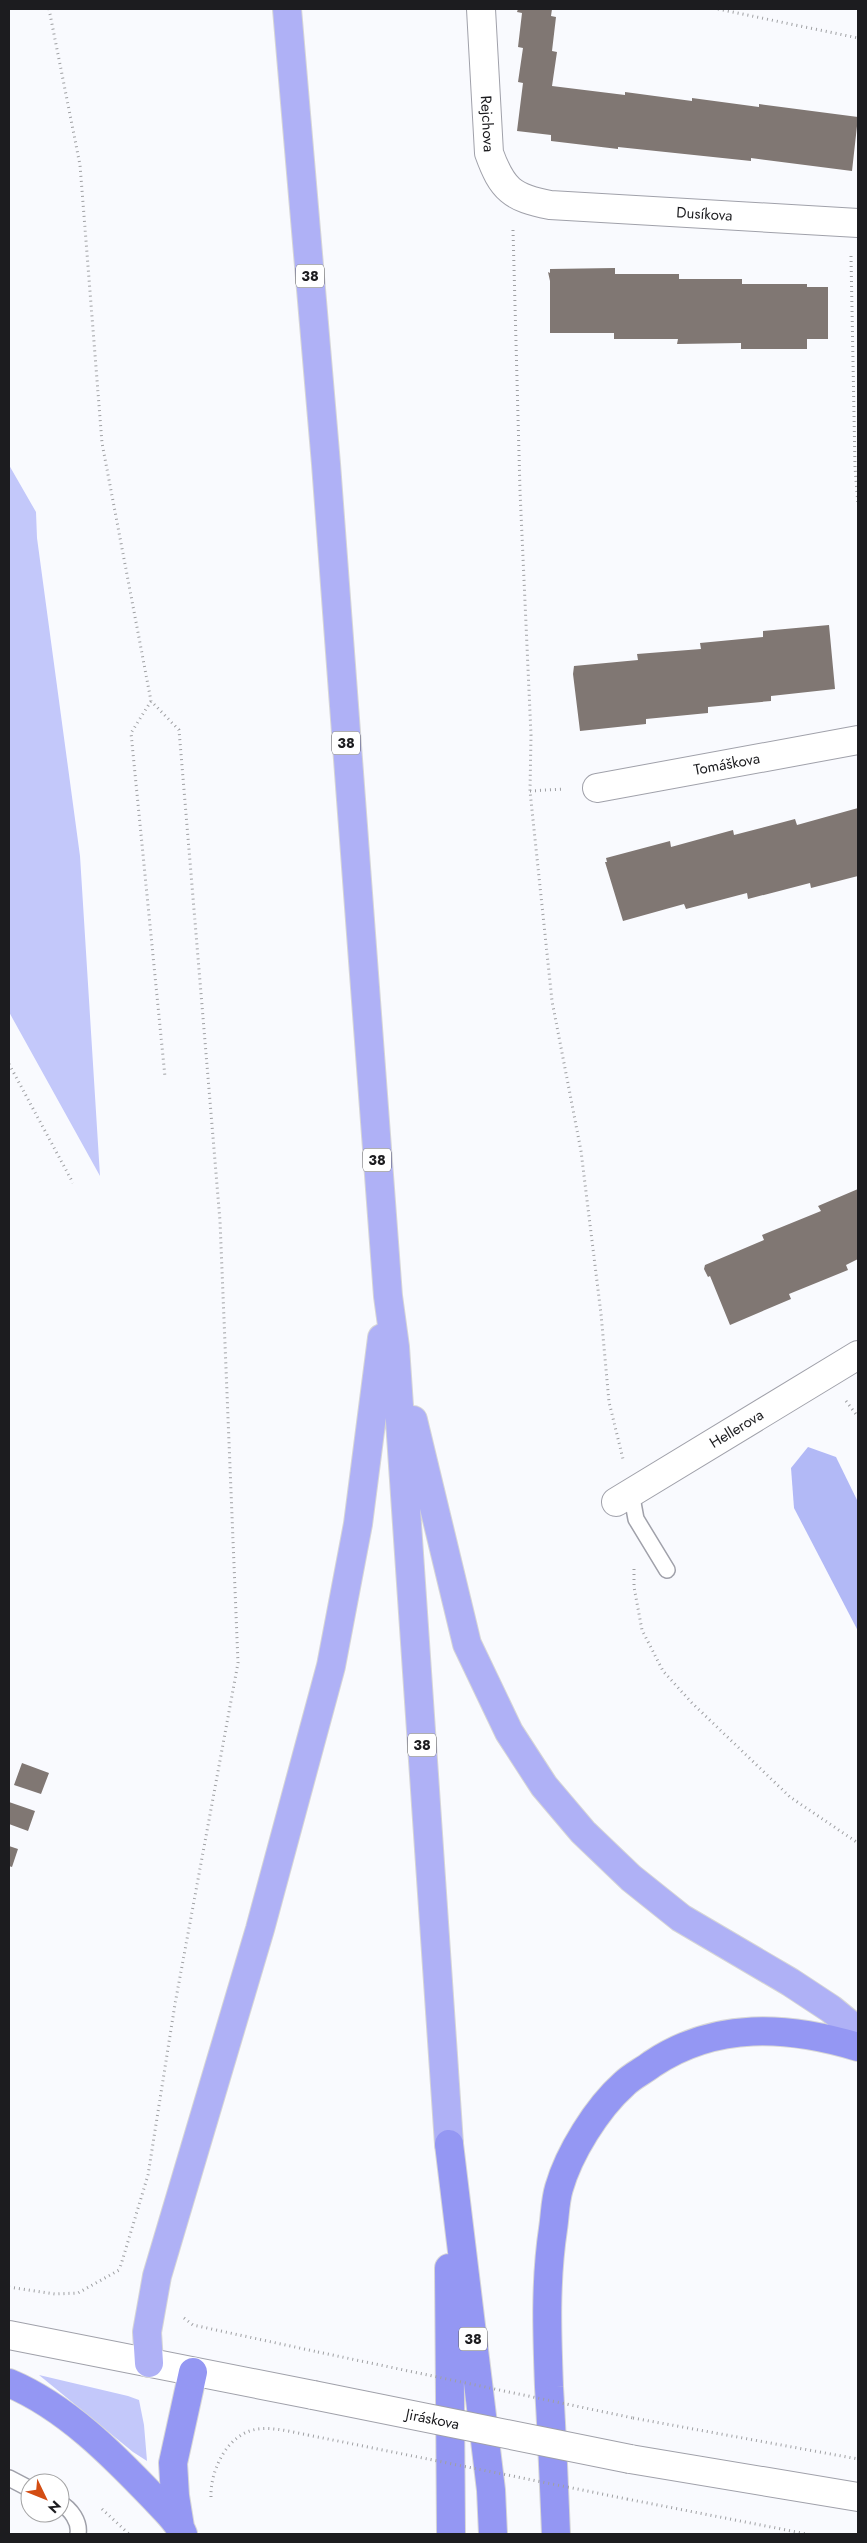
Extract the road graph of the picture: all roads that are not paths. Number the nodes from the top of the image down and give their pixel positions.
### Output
1 (280, 9) edge
2 (287, 9) edge
3 (481, 9) edge
4 (295, 89) junction
5 (550, 205) joint
6 (858, 223) edge
7 (858, 740) edge
8 (597, 788) dead end
9 (388, 1296) junction
10 (395, 1347) junction
11 (858, 1355) edge
12 (623, 1497) joint
13 (668, 1570) dead end
14 (858, 2031) edge
15 (858, 2047) edge
16 (449, 2144) junction
17 (9, 2336) edge
18 (149, 2363) junction
19 (193, 2372) junction
20 (9, 2383) edge
21 (858, 2497) edge
22 (70, 2510) edge
23 (182, 2531) edge
24 (78, 2534) edge
25 (451, 2534) edge
26 (493, 2534) edge
27 (556, 2534) edge

1 - 4 main road
2 - 4 main road, 38
3 - 5 street, Rejchova
4 - 9 main road, 38
5 - 6 street, Dusíkova
7 - 8 street, Tomáškova
9 - 10 main road, 38
9 - 18 main road
10 - 14 main road
10 - 16 main road, 38
11 - 12 street, Hellerova
12 - 13 lane
15 - 27 highway
16 - 25 highway, 38
16 - 26 highway, 38
17 - 18 street, Jiráskova
18 - 19 street, Jiráskova
19 - 21 street, Jiráskova, bridge
19 - 23 highway
20 - 23 highway
22 - 24 lane

